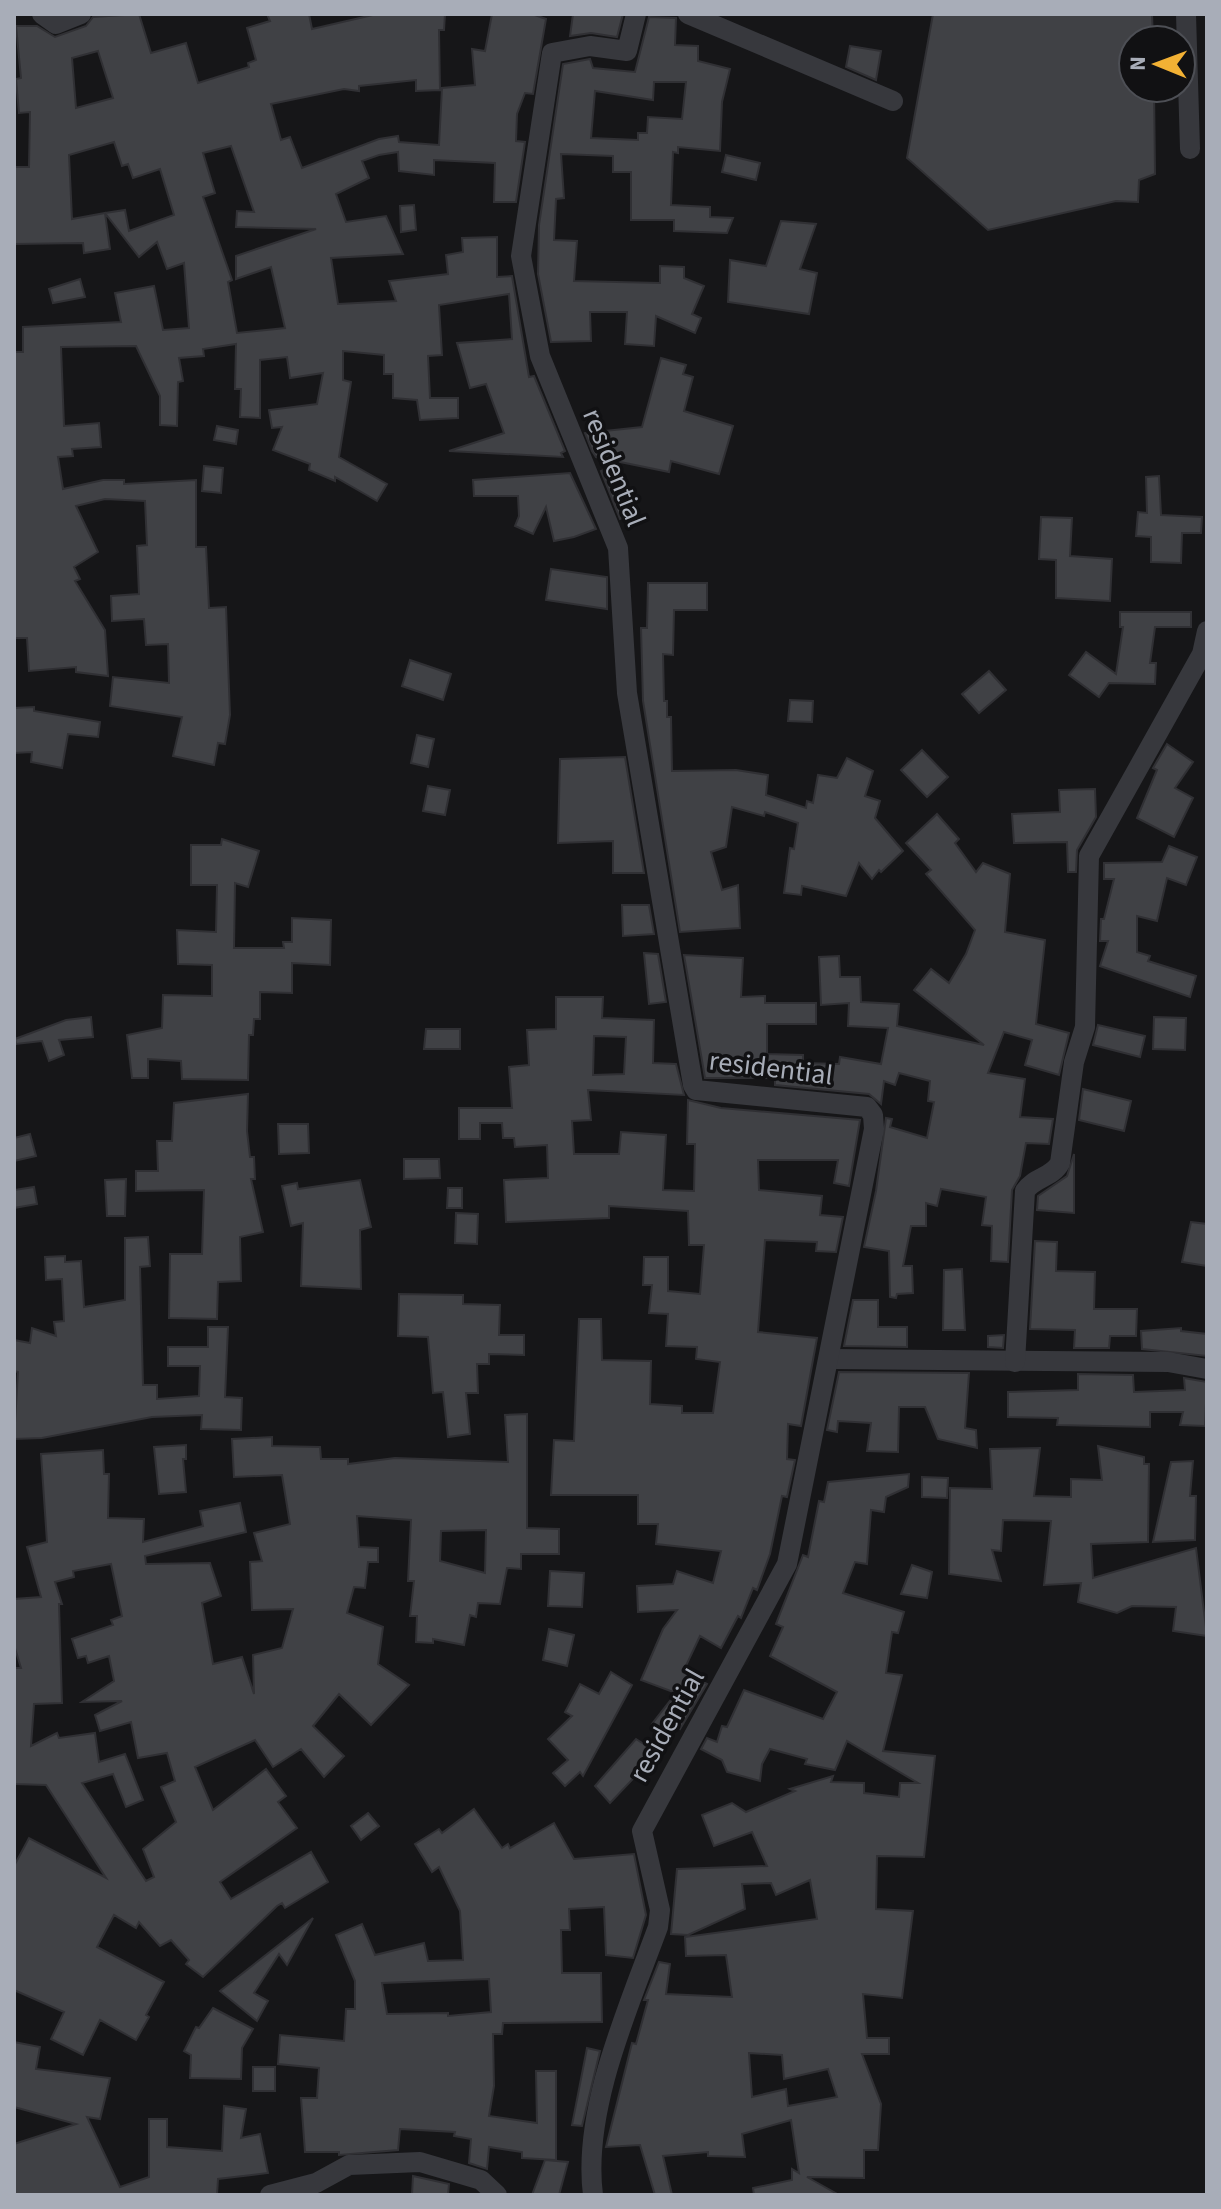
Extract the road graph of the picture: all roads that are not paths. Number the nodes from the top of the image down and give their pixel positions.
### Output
1 (42, 14) edge
2 (81, 14) edge
3 (636, 14) edge
4 (688, 14) edge
5 (1186, 14) edge
6 (893, 101) dead end
7 (1190, 149) dead end
8 (1207, 631) edge
9 (831, 1359) junction
10 (1015, 1362) junction
11 (1207, 1369) edge
12 (270, 2195) edge
13 (497, 2195) edge
14 (593, 2195) edge

1 - 2 street
3 - 9 street, residential
4 - 6 street
5 - 7 street
8 - 10 street
9 - 10 street
9 - 14 street, residential
10 - 11 street
12 - 13 street

